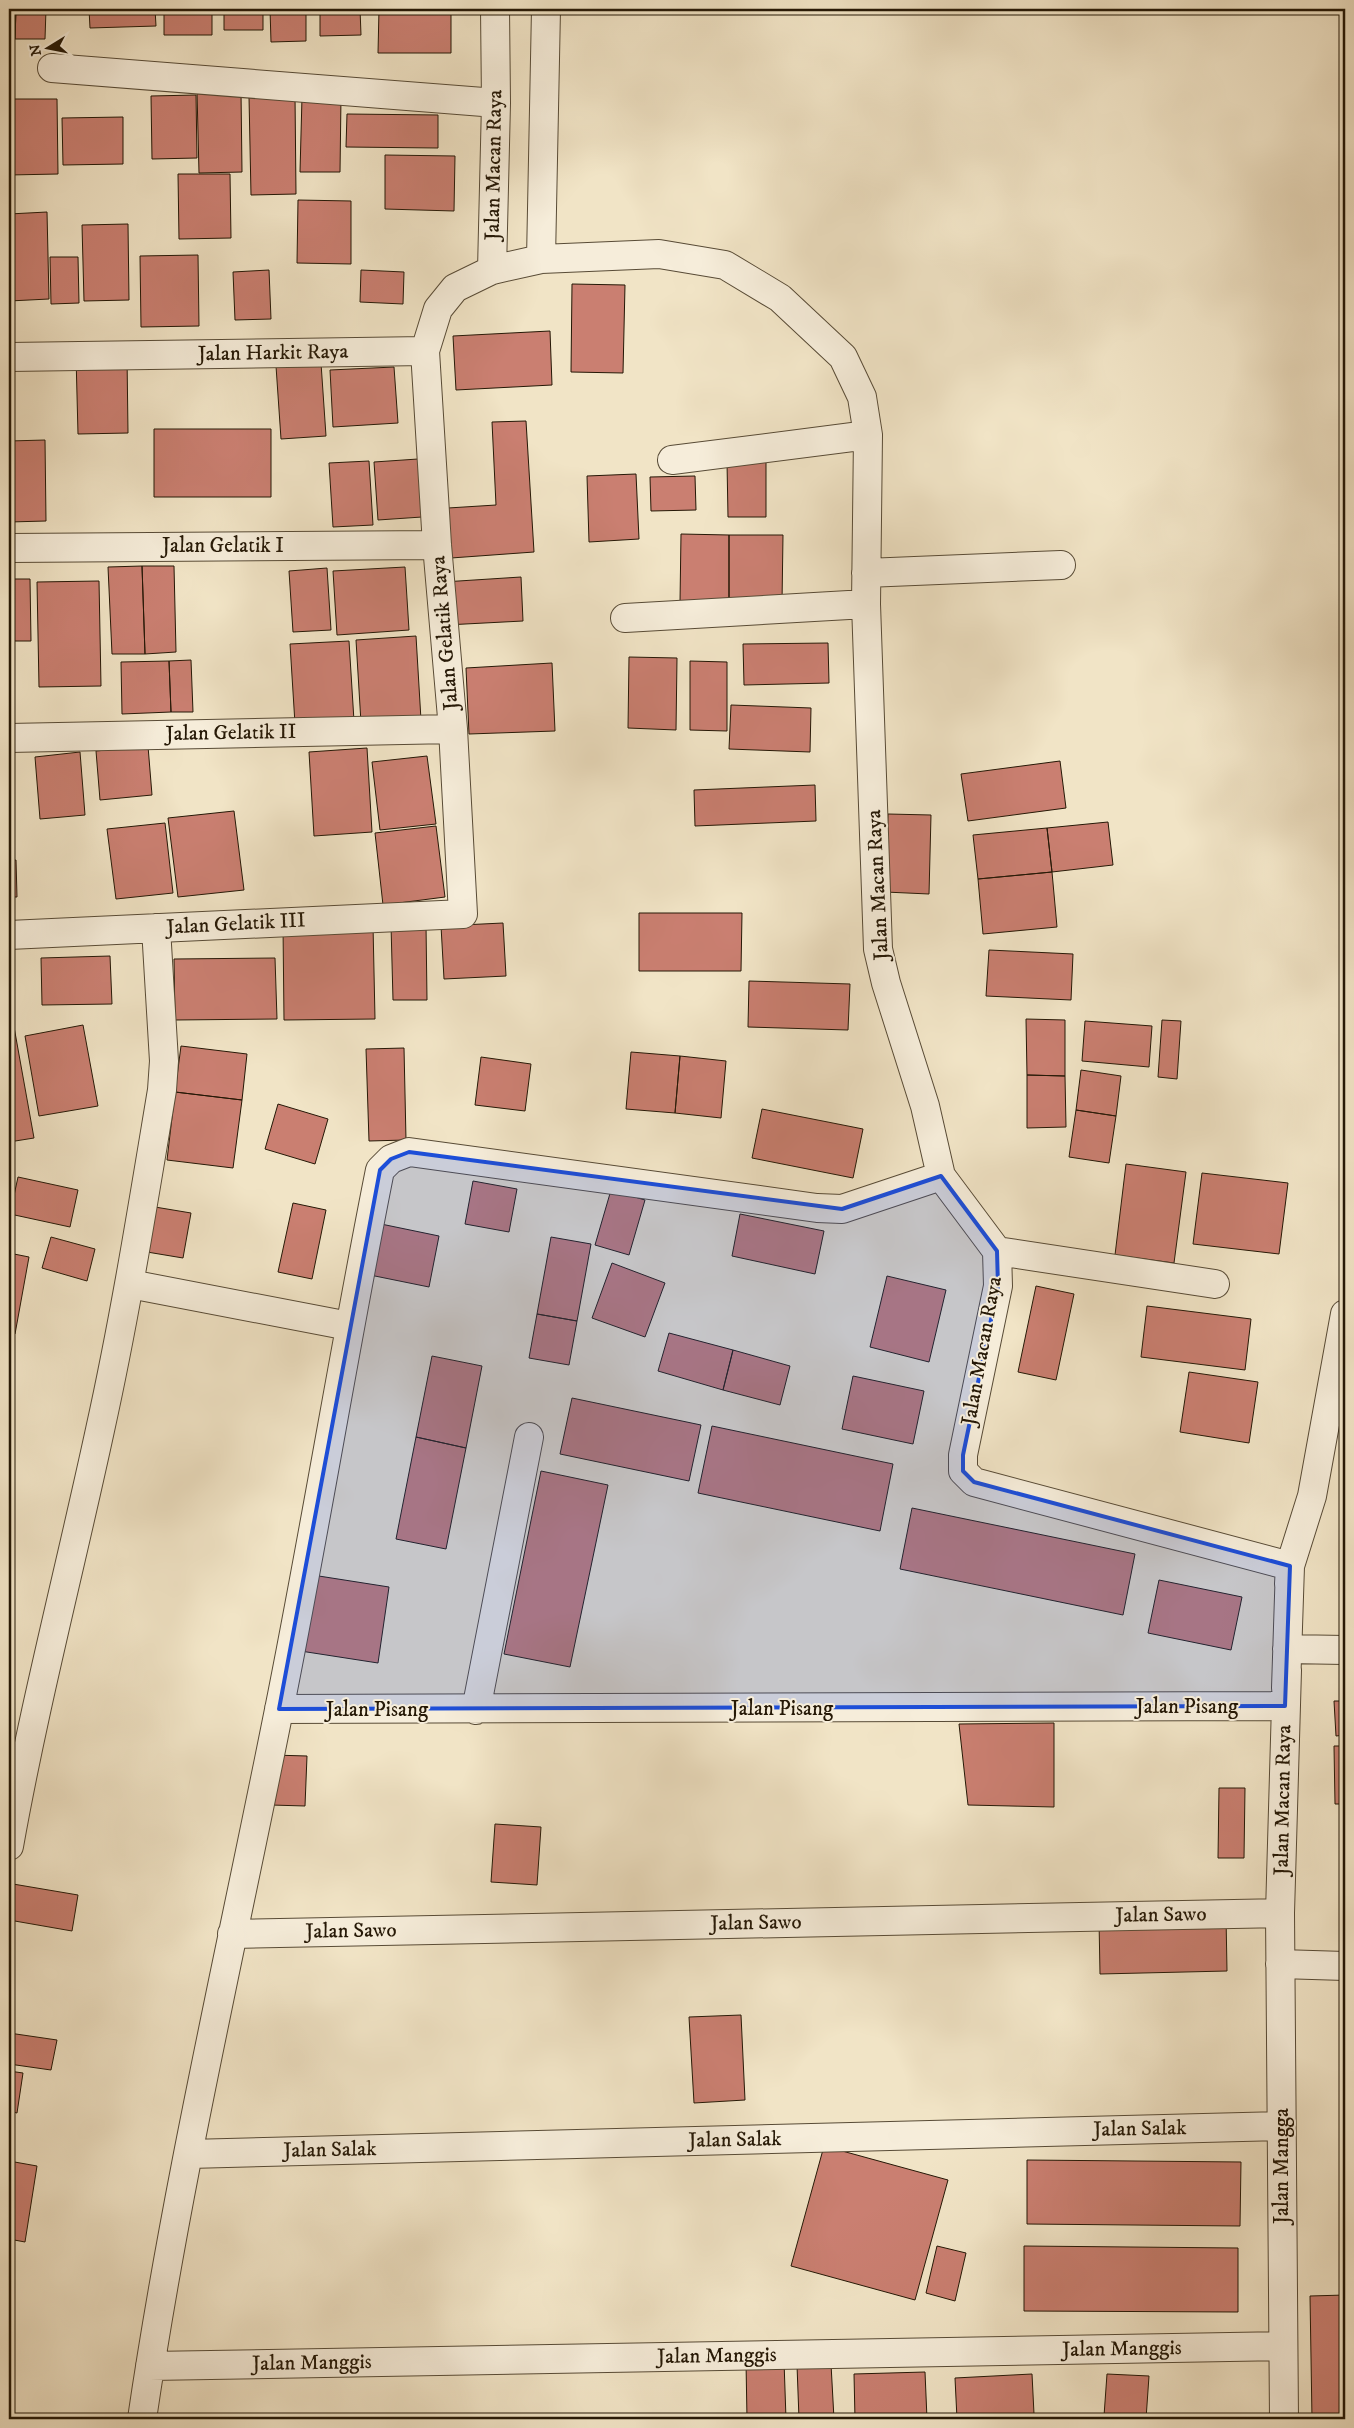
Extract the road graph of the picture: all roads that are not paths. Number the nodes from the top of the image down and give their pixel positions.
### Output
1 (494, 9) edge
2 (546, 9) edge
3 (52, 68) dead end
4 (496, 103) junction
5 (541, 259) junction
6 (492, 270) junction
7 (425, 351) junction
8 (9, 357) edge
9 (868, 435) junction
10 (672, 460) dead end
11 (437, 545) junction
12 (9, 548) edge
13 (1060, 565) dead end
14 (866, 573) junction
15 (866, 604) junction
16 (625, 618) dead end
17 (453, 729) junction
18 (9, 738) edge
19 (463, 914) joint
20 (156, 928) junction
21 (9, 935) edge
22 (941, 1176) junction
23 (997, 1251) junction
24 (130, 1284) junction
25 (1215, 1284) dead end
26 (1345, 1314) edge
27 (349, 1326) junction
28 (529, 1436) dead end
29 (1290, 1566) junction
30 (1287, 1648) junction
31 (1345, 1650) edge
32 (1286, 1697) junction
33 (279, 1709) junction
34 (476, 1710) junction
35 (11, 1817) edge
36 (9, 1846) edge
37 (1280, 1913) junction
38 (232, 1934) junction
39 (1280, 1964) junction
40 (1345, 1966) edge
41 (1281, 2126) junction
42 (189, 2154) junction
43 (1283, 2346) junction
44 (150, 2366) junction
45 (142, 2419) edge
46 (1284, 2419) edge

1 - 4 street, Jalan Macan Raya
2 - 5 street
3 - 4 street
4 - 6 street, Jalan Macan Raya
5 - 6 street, Jalan Macan Raya
5 - 9 street, Jalan Macan Raya
6 - 7 street
7 - 8 street, Jalan Harkit Raya
7 - 11 street, Jalan Gelatik Raya
9 - 10 street
9 - 14 street, Jalan Macan Raya
11 - 12 street, Jalan Gelatik I
11 - 17 street, Jalan Gelatik Raya
13 - 14 street
14 - 15 street, Jalan Macan Raya
15 - 16 street
15 - 22 street, Jalan Macan Raya
17 - 18 street, Jalan Gelatik II
17 - 19 street, Jalan Gelatik Raya
19 - 20 street, Jalan Gelatik III
20 - 21 street, Jalan Gelatik III
20 - 24 street
22 - 23 street, Jalan Macan Raya
22 - 27 street
23 - 25 street
23 - 29 street, Jalan Macan Raya
24 - 27 street
24 - 35 street
26 - 29 street
27 - 33 street
28 - 34 street
29 - 30 street, Jalan Macan Raya
29 - 32 street, Jalan Macan Raya
30 - 31 street
30 - 32 street, Jalan Macan Raya
32 - 34 street, Jalan Pisang
32 - 37 street, Jalan Macan Raya
33 - 34 street, Jalan Pisang
33 - 38 street
35 - 36 street
37 - 38 street, Jalan Sawo
37 - 39 street, Jalan Mangga
38 - 42 street
39 - 40 street
39 - 41 street, Jalan Mangga
41 - 42 street, Jalan Salak
41 - 43 street, Jalan Mangga
42 - 44 street
43 - 44 street, Jalan Manggis
43 - 46 street, Jalan Mangga
44 - 45 street

